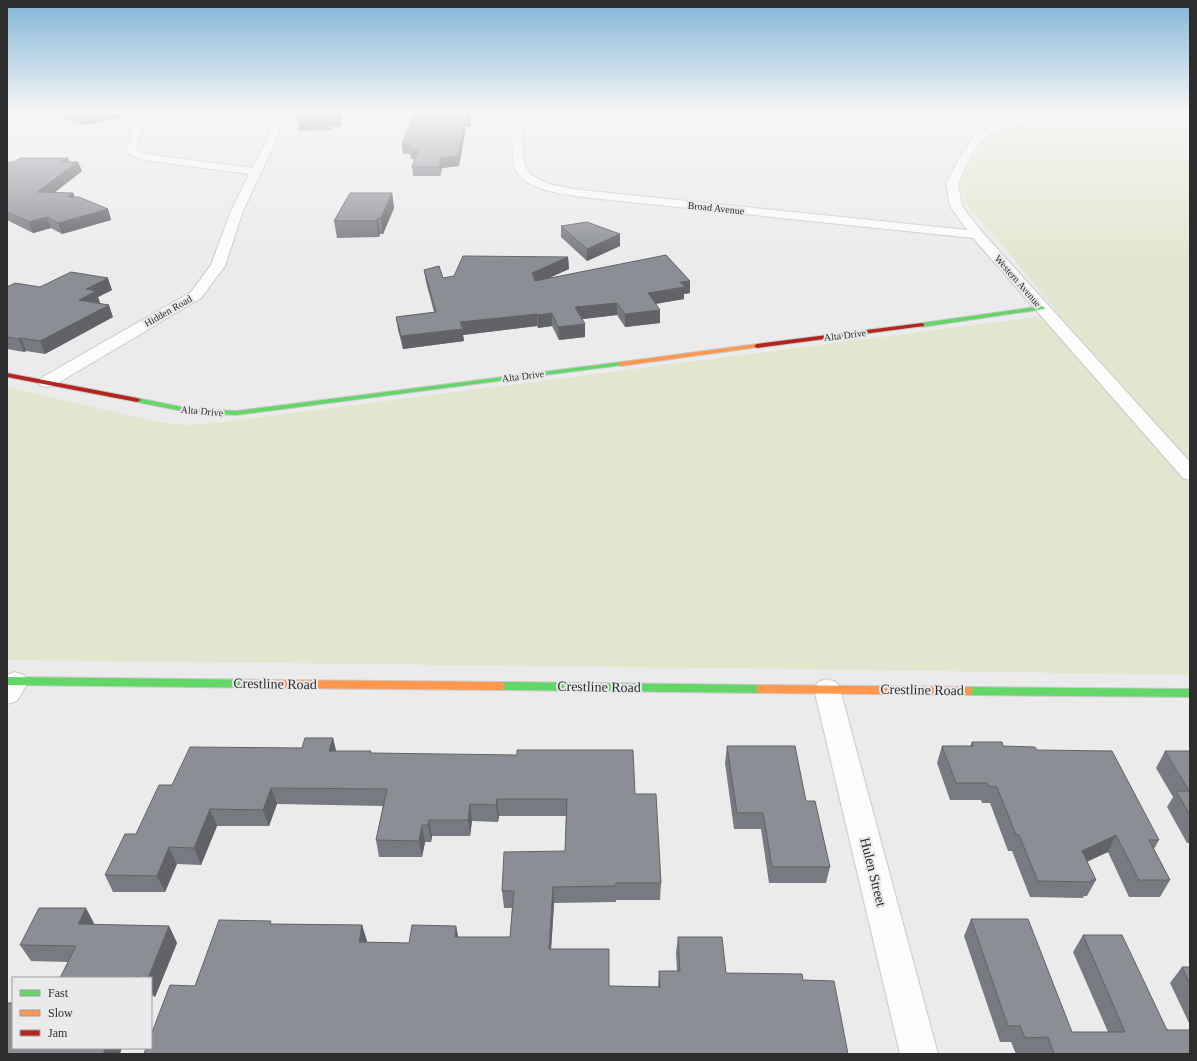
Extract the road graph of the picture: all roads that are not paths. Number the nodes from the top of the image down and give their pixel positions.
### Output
1 (175, 161) edge
2 (261, 161) edge
3 (519, 161) edge
4 (963, 161) edge
5 (256, 172) junction
6 (977, 235) junction
7 (1042, 308) junction
8 (7, 375) edge
9 (48, 382) junction
10 (1190, 474) edge
11 (10, 686) edge
12 (827, 689) junction
13 (1190, 693) edge
14 (919, 1054) edge

1 - 5 street
2 - 5 street, Hidden Road
3 - 6 street, Broad Avenue
4 - 6 street, Western Avenue
5 - 9 street, Hidden Road
6 - 7 street, Western Avenue
7 - 9 street, Alta Drive
7 - 10 street, Western Avenue
8 - 9 street, Alta Drive
11 - 12 street, Crestline Road
12 - 13 street, Crestline Road
12 - 14 street, Hulen Street

